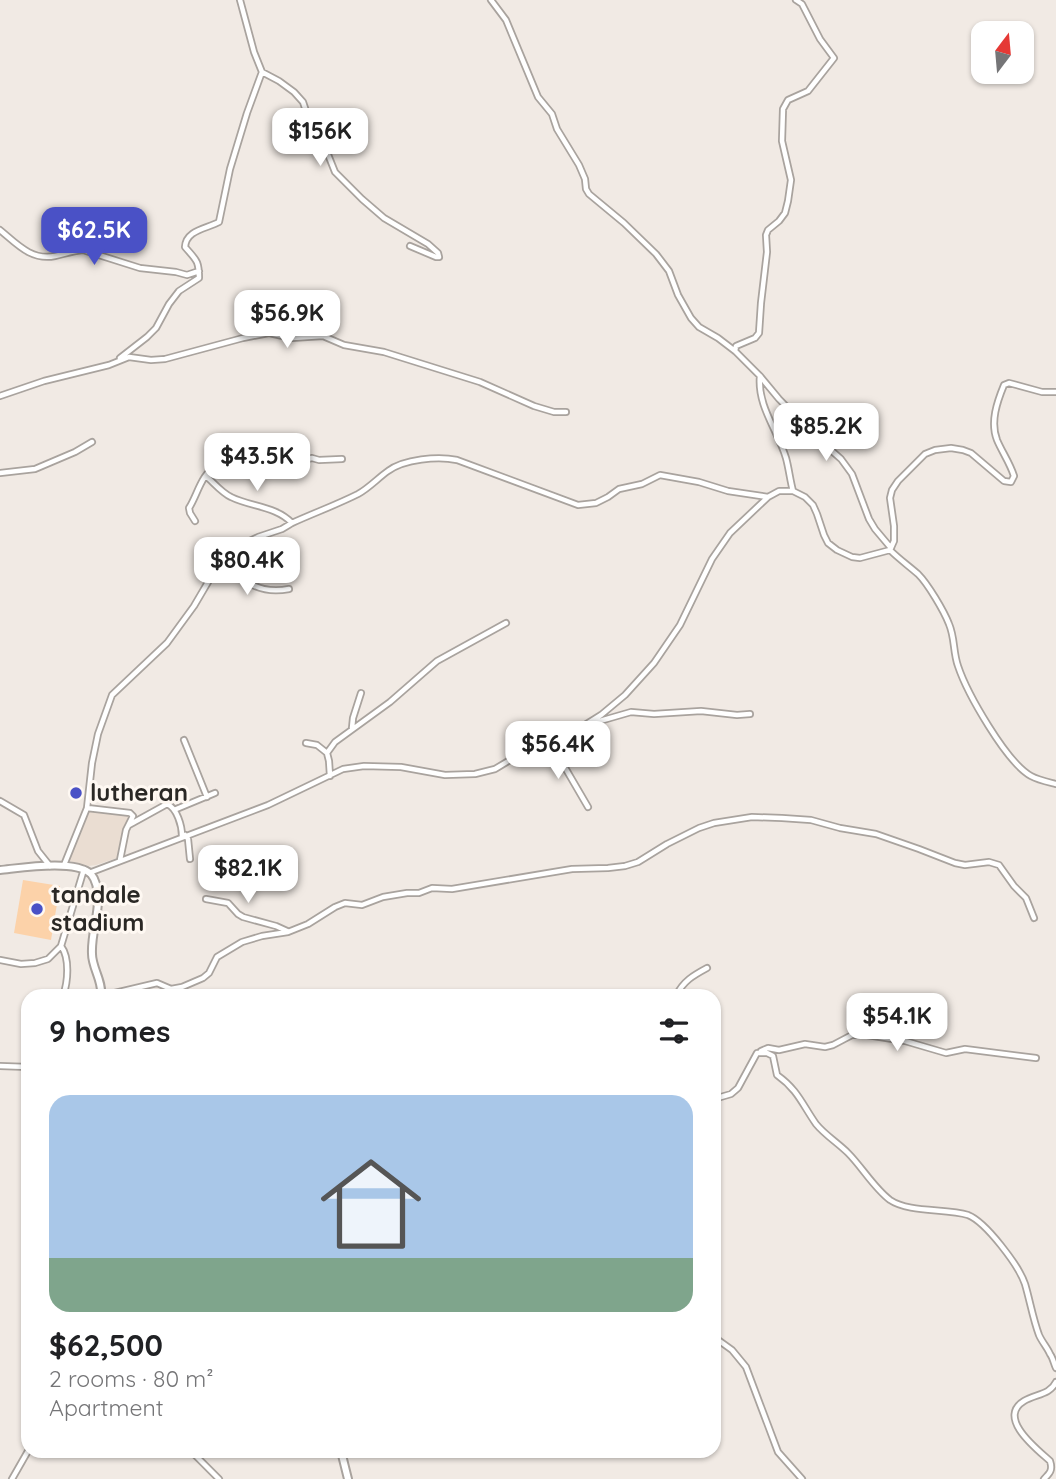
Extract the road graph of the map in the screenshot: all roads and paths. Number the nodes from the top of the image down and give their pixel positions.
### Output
1 (240, 0) edge
2 (491, 0) edge
3 (796, 0) edge
4 (262, 72) junction
5 (0, 230) edge
6 (410, 246) dead end
7 (199, 271) junction
8 (735, 351) junction
9 (117, 361) junction
10 (760, 376) junction
11 (1056, 392) edge
12 (0, 396) edge
13 (566, 412) dead end
14 (92, 442) dead end
15 (342, 459) dead end
16 (0, 473) edge
17 (206, 476) junction
18 (793, 491) junction
19 (768, 497) junction
20 (195, 521) dead end
21 (292, 523) junction
22 (890, 549) junction
23 (221, 560) junction
24 (289, 589) dead end
25 (506, 623) dead end
26 (361, 693) dead end
27 (750, 714) dead end
28 (585, 725) junction
29 (352, 729) junction
30 (184, 740) dead end
31 (306, 743) dead end
32 (542, 746) junction
33 (327, 753) junction
34 (330, 776) junction
35 (1056, 785) edge
36 (215, 793) dead end
37 (207, 797) junction
38 (0, 801) edge
39 (588, 807) dead end
40 (87, 808) junction
41 (174, 810) junction
42 (128, 825) junction
43 (184, 836) junction
44 (190, 859) dead end
45 (120, 861) junction
46 (50, 866) junction
47 (64, 866) junction
48 (0, 870) edge
49 (87, 871) junction
50 (206, 899) dead end
51 (1034, 918) dead end
52 (288, 932) junction
53 (61, 946) junction
54 (0, 960) edge
55 (707, 968) dead end
56 (65, 989) edge
57 (102, 989) edge
58 (132, 989) edge
59 (170, 989) edge
60 (170, 989) edge
61 (680, 989) edge
62 (757, 1053) junction
63 (1036, 1058) dead end
64 (0, 1066) edge
65 (21, 1066) edge
66 (721, 1097) edge
67 (721, 1342) edge
68 (1050, 1353) junction
69 (1056, 1356) edge
70 (1056, 1368) edge
71 (1056, 1382) edge
72 (24, 1458) edge
73 (198, 1458) edge
74 (343, 1458) edge
75 (12, 1479) edge
76 (219, 1479) edge
77 (348, 1479) edge
78 (802, 1479) edge
79 (1044, 1479) edge

1 - 4 street
2 - 8 street
3 - 8 street
4 - 6 street
4 - 7 street
5 - 7 street
7 - 9 street
8 - 10 street
9 - 12 street
9 - 13 street
10 - 18 street
10 - 22 street
11 - 22 street
14 - 16 street
15 - 17 street
17 - 20 street
17 - 21 street
18 - 19 street
18 - 22 street
19 - 21 street
19 - 28 street
21 - 23 street
22 - 35 street
23 - 24 street
23 - 40 street
25 - 29 street
26 - 29 street
27 - 28 street
28 - 32 street
29 - 33 street
30 - 37 street
31 - 33 street
32 - 34 street
32 - 39 street
33 - 34 street
34 - 43 street
36 - 37 street
37 - 41 street
38 - 46 street
40 - 42 street
40 - 47 street
41 - 42 street
41 - 43 street
42 - 45 street
43 - 44 street
43 - 45 street
45 - 49 street
46 - 47 main road
46 - 48 main road
47 - 49 main road
49 - 53 street
49 - 57 main road
50 - 52 street
51 - 52 street
52 - 60 street
53 - 54 street
53 - 56 street
55 - 61 street
58 - 59 street
62 - 63 street
62 - 66 street
62 - 68 street
64 - 65 street
67 - 78 street
68 - 69 street
68 - 70 street
71 - 79 street
72 - 75 street
73 - 76 street
74 - 77 main road

